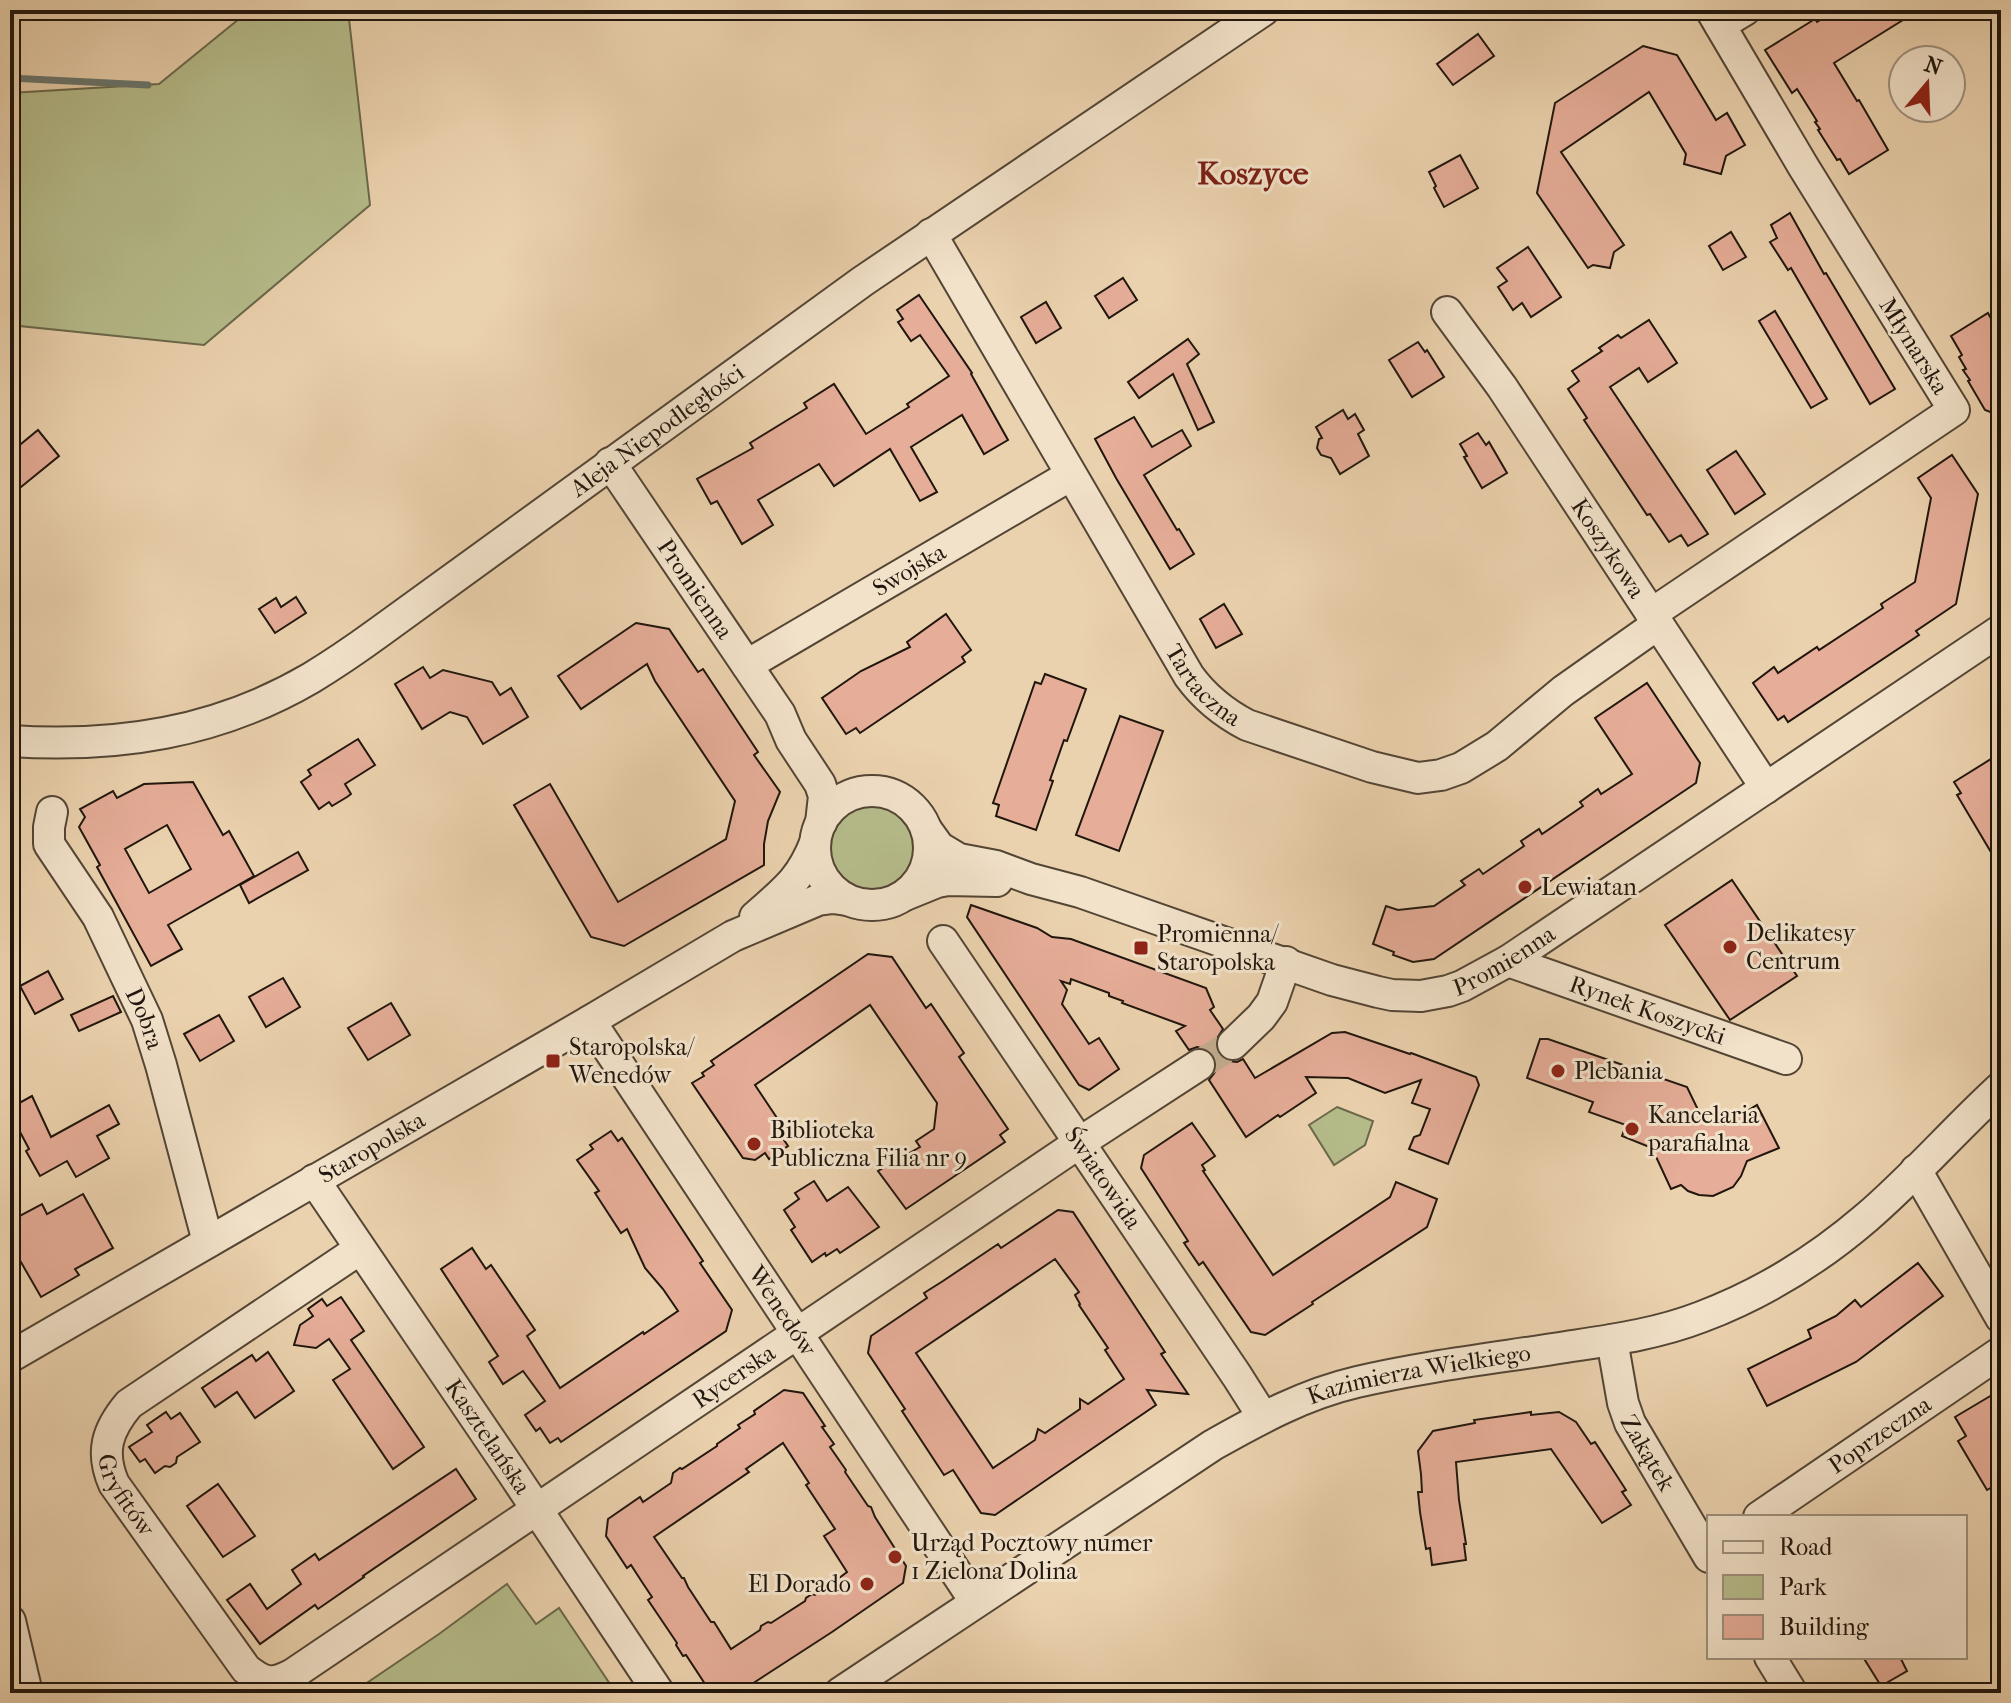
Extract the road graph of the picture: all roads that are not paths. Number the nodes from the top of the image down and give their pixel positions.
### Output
1 (1264, 10) edge
2 (1725, 15) edge
3 (931, 234) junction
4 (1447, 312) dead end
5 (610, 463) junction
6 (1071, 475) junction
7 (1654, 619) junction
8 (2001, 630) edge
9 (747, 665) junction
10 (780, 714) junction
11 (10, 741) edge
12 (1766, 788) junction
13 (870, 791) junction
14 (52, 812) dead end
15 (926, 829) junction
16 (818, 833) junction
17 (1031, 879) junction
18 (905, 895) junction
19 (847, 900) junction
20 (733, 936) junction
21 (943, 941) dead end
22 (1508, 961) junction
23 (1286, 962) junction
24 (590, 1021) junction
25 (1233, 1044) tunnel mouth
26 (1786, 1059) dead end
27 (1199, 1065) tunnel mouth
28 (2001, 1087) edge
29 (1079, 1143) junction
30 (1916, 1170) junction
31 (314, 1180) junction
32 (208, 1242) junction
33 (360, 1249) junction
34 (2001, 1318) edge
35 (797, 1334) junction
36 (1612, 1340) junction
37 (2001, 1352) edge
38 (10, 1357) edge
39 (1263, 1417) junction
40 (537, 1509) junction
41 (1762, 1515) edge
42 (1707, 1552) edge
43 (975, 1601) junction
44 (10, 1621) edge
45 (1771, 1659) edge
46 (268, 1682) joint
47 (27, 1693) edge
48 (659, 1693) edge
49 (840, 1693) edge
50 (1792, 1693) edge

1 - 3 street, Aleja Niepodległości
2 - 7 street, Młynarska
3 - 5 street, Aleja Niepodległości
3 - 6 street, Tartaczna
4 - 7 street, Koszykowa
5 - 9 street, Promienna
5 - 11 street, Aleja Niepodległości
6 - 7 street, Tartaczna
6 - 9 street, Swojska
7 - 12 street, Koszykowa
8 - 12 street, Promienna
9 - 10 street, Promienna
10 - 13 street, Promienna
10 - 16 street, Promienna
12 - 22 street, Promienna
13 - 15 street
13 - 16 street
14 - 32 street, Dobra
15 - 17 street, Promienna
15 - 18 street
16 - 19 street
16 - 20 street, Staropolska
17 - 18 street, Promienna
17 - 23 street, Promienna
18 - 19 street
19 - 20 street, Staropolska
20 - 24 street, Staropolska
21 - 29 street, Światowida
22 - 23 street, Promienna
22 - 26 street, Rynek Koszycki
23 - 25 street
24 - 31 street, Staropolska
24 - 35 street, Wenedów
27 - 29 street, Rycerska
28 - 30 street, Kazimierza Wielkiego
29 - 35 street, Rycerska
29 - 39 street, Światowida
30 - 34 street
30 - 36 street, Kazimierza Wielkiego
31 - 32 street, Staropolska
31 - 33 street, Kasztelańska
32 - 38 street, Staropolska
33 - 40 street, Kasztelańska
33 - 46 street, Gryfitów
35 - 40 street, Rycerska
35 - 43 street, Wenedów
36 - 39 street, Kazimierza Wielkiego
36 - 42 street, Zakątek
37 - 41 street, Poprzeczna
39 - 43 street, Kazimierza Wielkiego
40 - 46 street, Rycerska
40 - 48 street, Kasztelańska
43 - 49 street, Kazimierza Wielkiego
44 - 47 street
45 - 50 street

